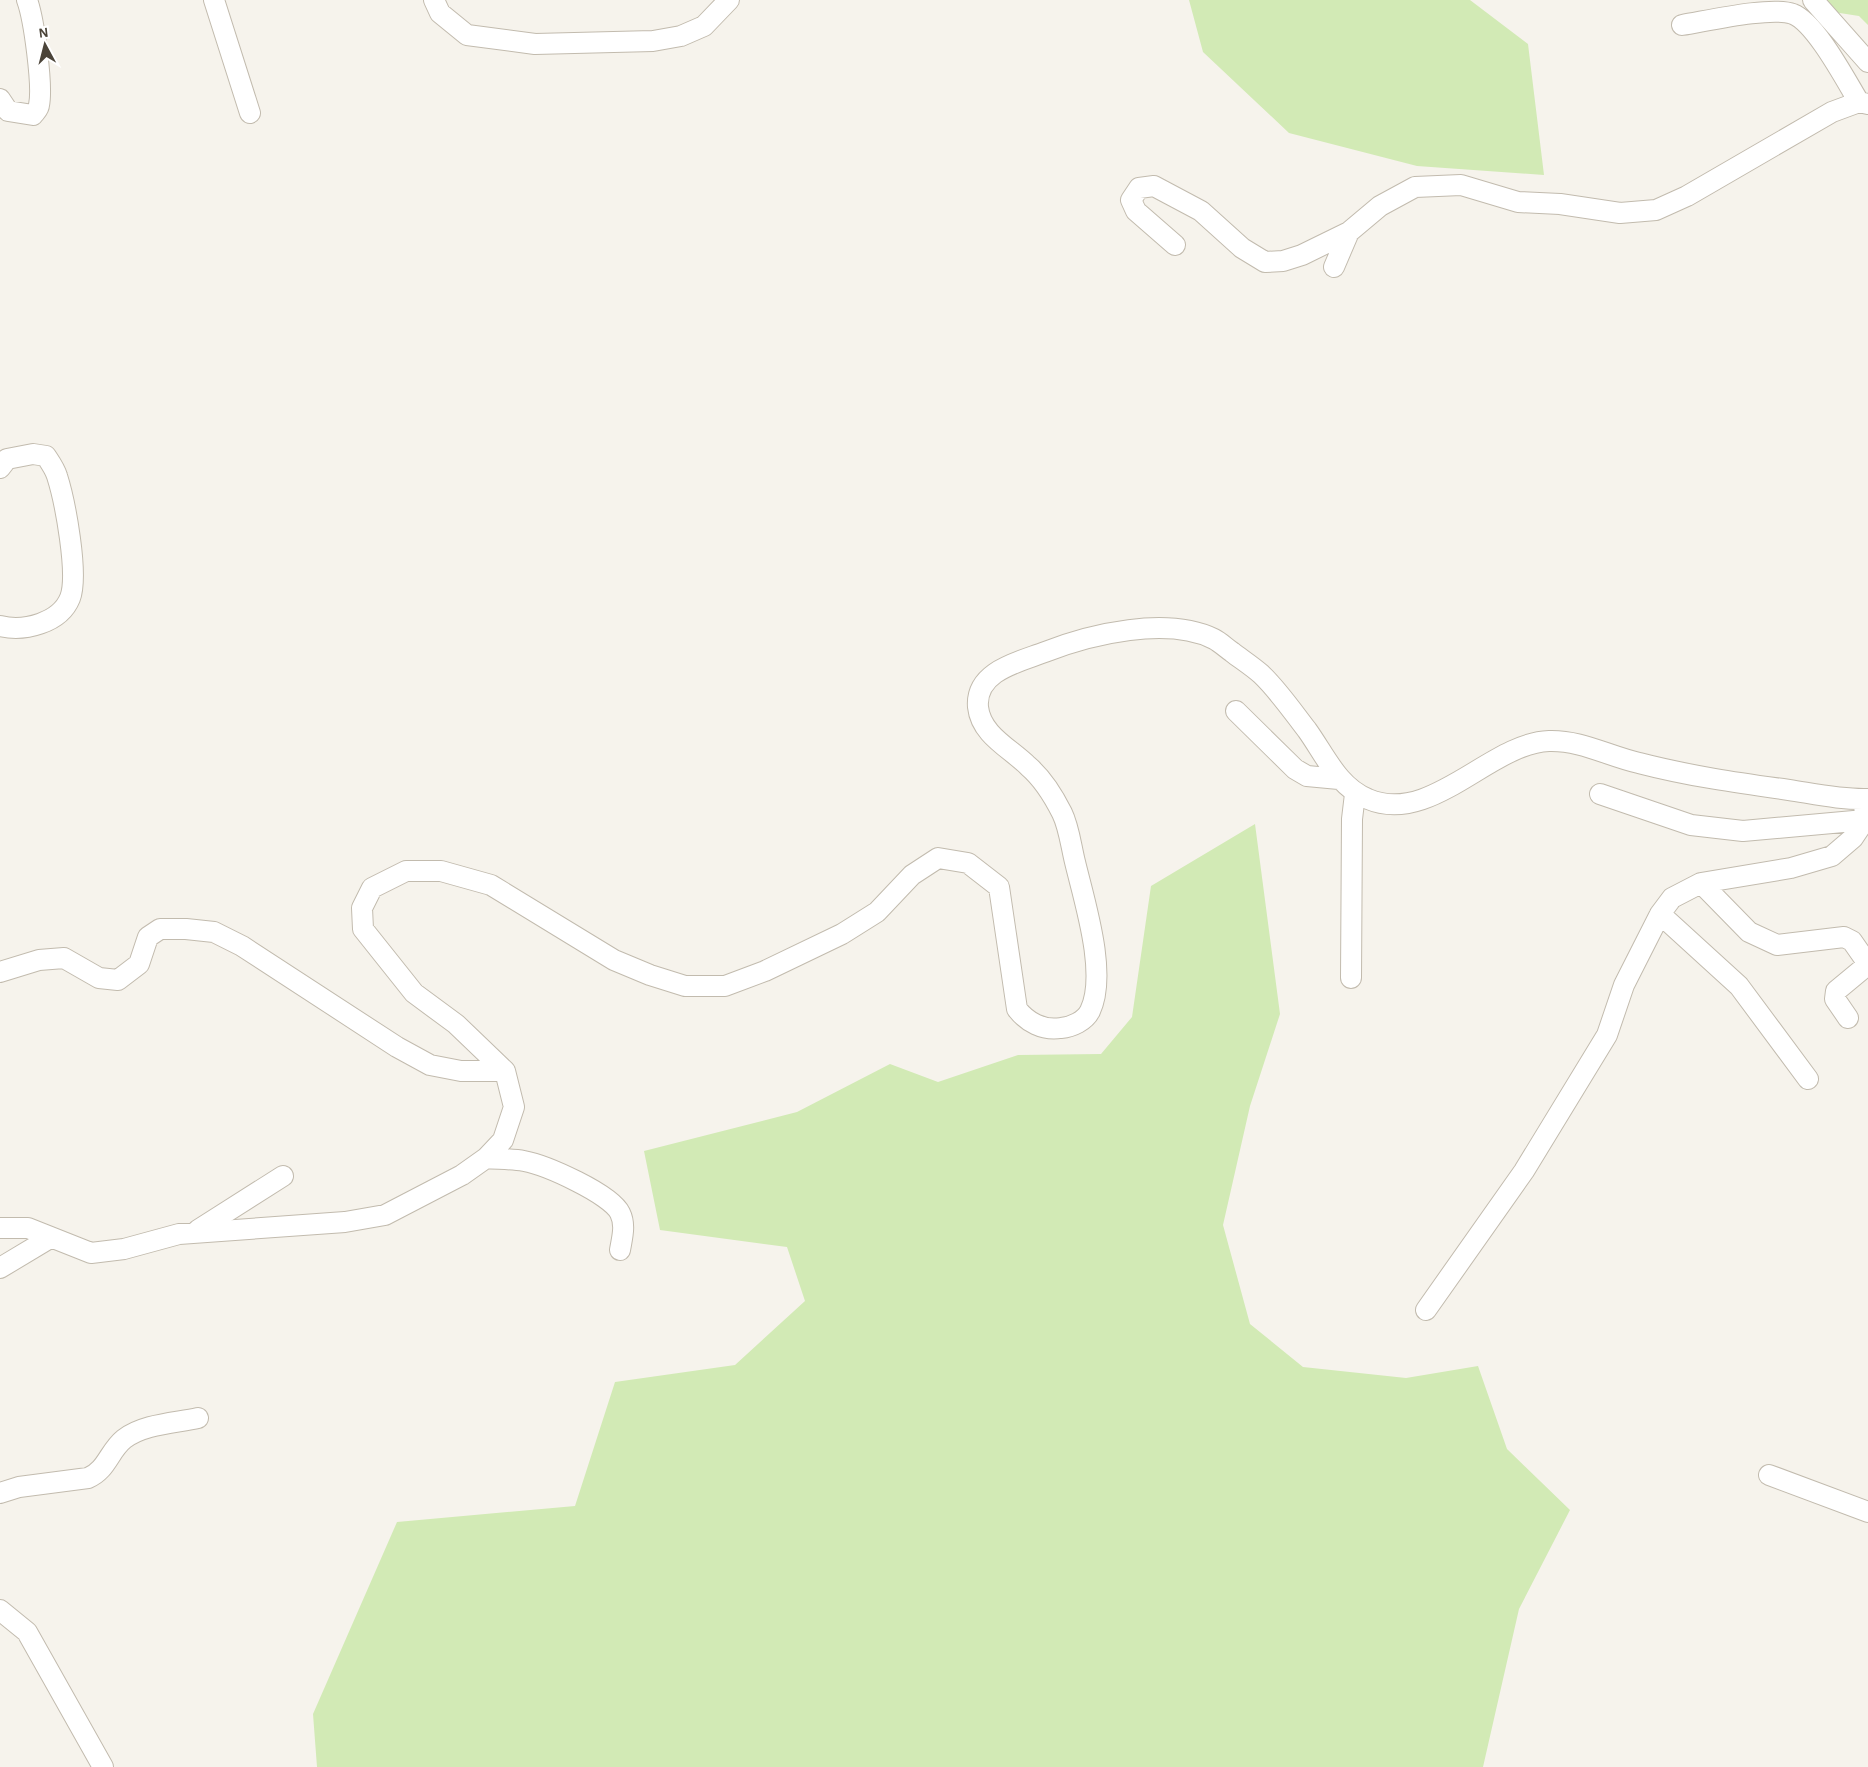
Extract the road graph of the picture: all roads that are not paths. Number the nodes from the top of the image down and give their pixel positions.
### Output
1 (27, 0) edge
2 (214, 0) edge
3 (434, 0) edge
4 (729, 0) edge
5 (1813, 0) edge
6 (1682, 25) dead end
7 (1868, 62) edge
8 (0, 99) edge
9 (1864, 103) edge
10 (250, 113) dead end
11 (1349, 232) junction
12 (1175, 245) dead end
13 (1334, 267) dead end
14 (0, 468) edge
15 (0, 626) edge
16 (1236, 711) dead end
17 (1339, 779) junction
18 (1356, 794) junction
19 (1600, 794) dead end
20 (1866, 799) edge
21 (1866, 821) edge
22 (1701, 883) junction
23 (1660, 914) junction
24 (0, 972) edge
25 (1351, 978) dead end
26 (1848, 1018) dead end
27 (505, 1071) junction
28 (1808, 1079) dead end
29 (486, 1158) junction
30 (284, 1176) dead end
31 (0, 1228) edge
32 (194, 1232) junction
33 (50, 1238) junction
34 (620, 1250) dead end
35 (0, 1268) edge
36 (1426, 1310) dead end
37 (198, 1418) dead end
38 (1769, 1475) dead end
39 (0, 1493) edge
40 (1868, 1512) edge
41 (0, 1610) edge
42 (103, 1767) edge

1 - 8 street
2 - 10 street
3 - 4 street
5 - 7 street
6 - 9 street
9 - 11 street
11 - 12 street
11 - 13 street
14 - 15 street
16 - 17 street
17 - 18 street
17 - 27 street
18 - 20 street
18 - 25 street
19 - 21 street
20 - 21 street
21 - 22 street
22 - 23 street
22 - 26 street
23 - 28 street
23 - 36 street
24 - 27 street
27 - 29 street
29 - 32 street
29 - 34 street
30 - 32 street
31 - 33 street
32 - 33 street
33 - 35 street
37 - 39 street
38 - 40 street
41 - 42 street

